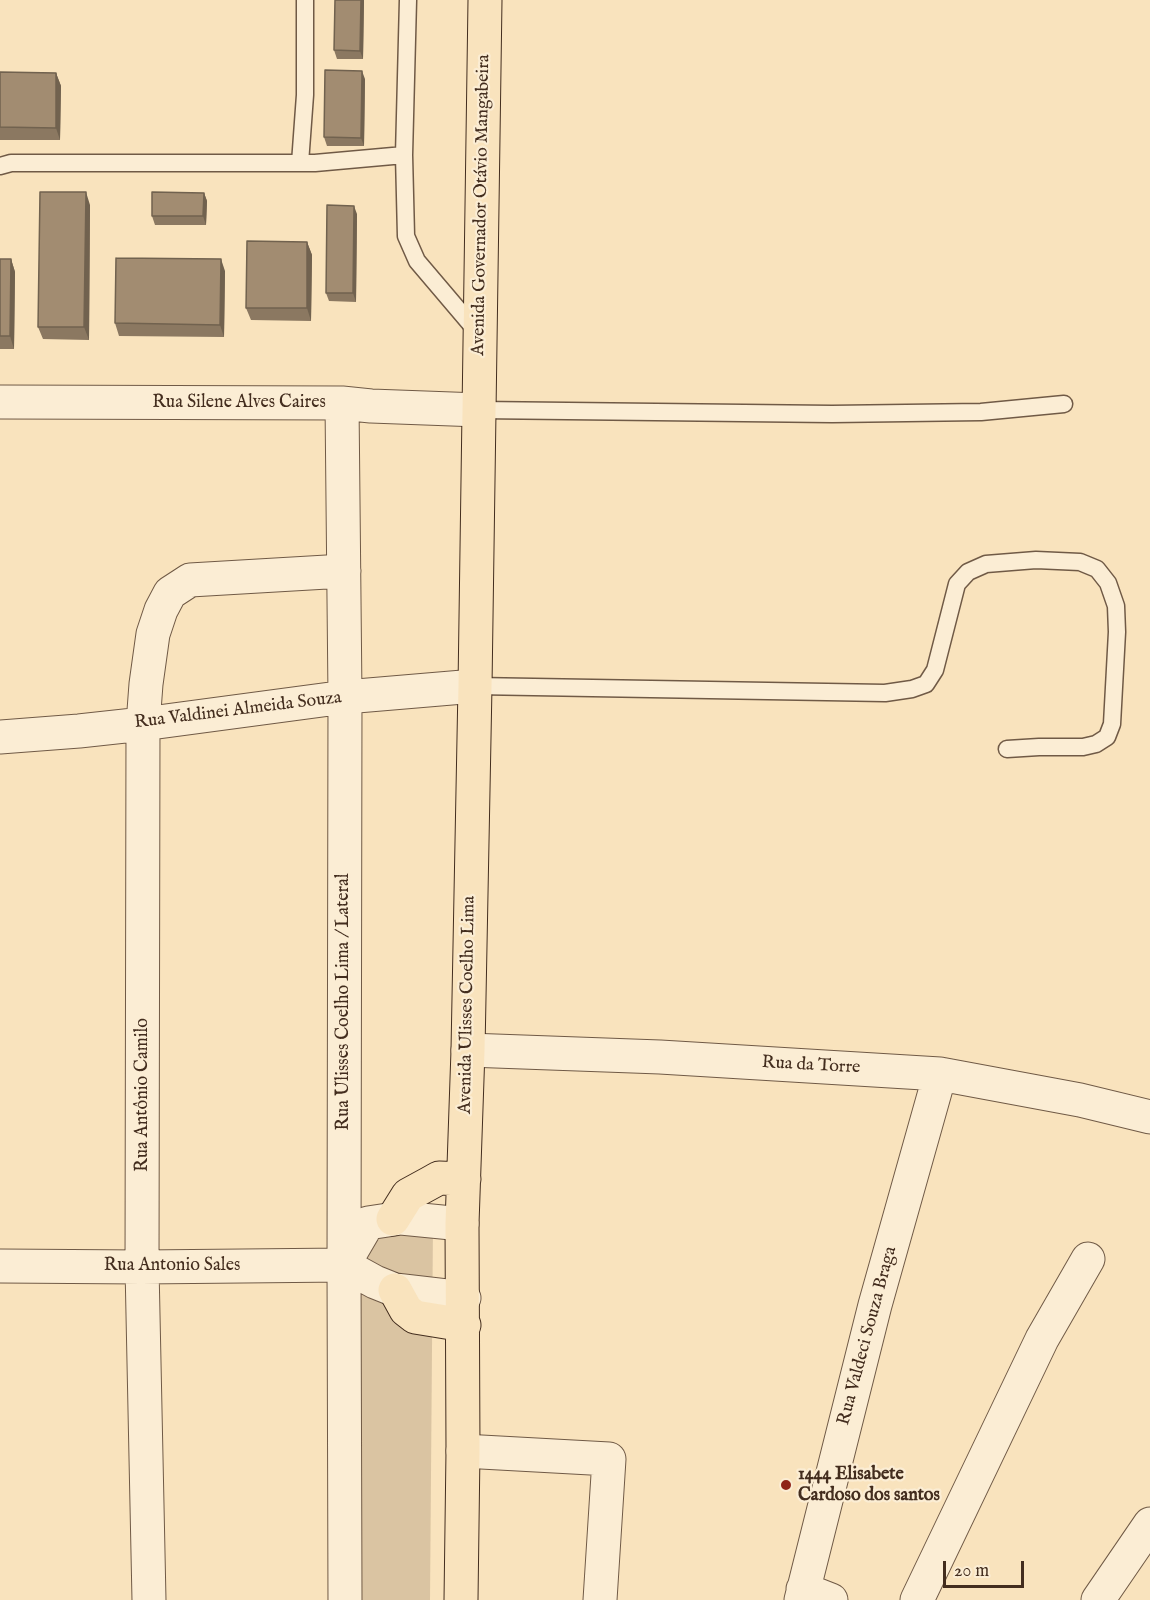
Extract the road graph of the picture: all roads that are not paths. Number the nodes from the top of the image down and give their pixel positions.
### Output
1 (305, 0) edge
2 (408, 0) edge
3 (484, 0) edge
4 (404, 154) junction
5 (300, 163) junction
6 (0, 166) edge
7 (480, 335) junction
8 (0, 402) edge
9 (342, 403) junction
10 (1064, 404) dead end
11 (479, 410) junction
12 (344, 570) junction
13 (475, 686) junction
14 (345, 697) junction
15 (143, 724) junction
16 (0, 737) edge
17 (1007, 749) dead end
18 (468, 1050) junction
19 (940, 1074) junction
20 (1150, 1116) edge
21 (464, 1179) junction
22 (393, 1219) junction
23 (462, 1224) junction
24 (1088, 1259) dead end
25 (344, 1265) junction
26 (0, 1266) edge
27 (142, 1267) junction
28 (464, 1312) junction
29 (463, 1451) junction
30 (1150, 1524) edge
31 (812, 1596) edge
32 (149, 1600) edge
33 (345, 1600) edge
34 (461, 1600) edge
35 (600, 1600) edge
36 (917, 1600) edge
37 (1098, 1600) edge

1 - 5 lane
2 - 4 lane
3 - 7 main road, Avenida Governador Otávio Mangabeira
4 - 5 lane
4 - 7 lane
5 - 6 lane
7 - 11 main road, Avenida Governador Otávio Mangabeira
8 - 9 street, Rua Silene Alves Caires
9 - 11 street, Rua Silene Alves Caires
9 - 12 street, Rua Ulisses Coelho Lima / Lateral
10 - 11 lane
11 - 13 main road, Avenida Ulisses Coelho Lima
12 - 14 street, Rua Ulisses Coelho Lima / Lateral
12 - 15 street, Rua Antônio Camilo
13 - 14 street, Rua Valdinei Almeida Souza
13 - 17 lane
13 - 18 main road, Avenida Ulisses Coelho Lima
14 - 15 street, Rua Valdinei Almeida Souza
14 - 25 street, Rua Ulisses Coelho Lima / Lateral
15 - 16 street, Rua Valdinei Almeida Souza
15 - 27 street, Rua Antônio Camilo
18 - 19 street, Rua da Torre
18 - 21 main road, Avenida Ulisses Coelho Lima
19 - 20 street, Rua da Torre
19 - 31 street, Rua Valdeci Souza Braga
21 - 22 main road
21 - 23 main road, Avenida Ulisses Coelho Lima
22 - 23 street
22 - 25 street
23 - 28 main road, Avenida Ulisses Coelho Lima
24 - 36 street
25 - 27 street, Rua Antonio Sales
25 - 28 street
25 - 33 street, Rua Ulisses Coelho Lima / Lateral
26 - 27 street, Rua Antonio Sales
27 - 32 street, Rua Antônio Camilo
28 - 29 main road, Avenida Ulisses Coelho Lima
29 - 34 main road, Avenida Ulisses Coelho Lima
29 - 35 street
30 - 37 street

